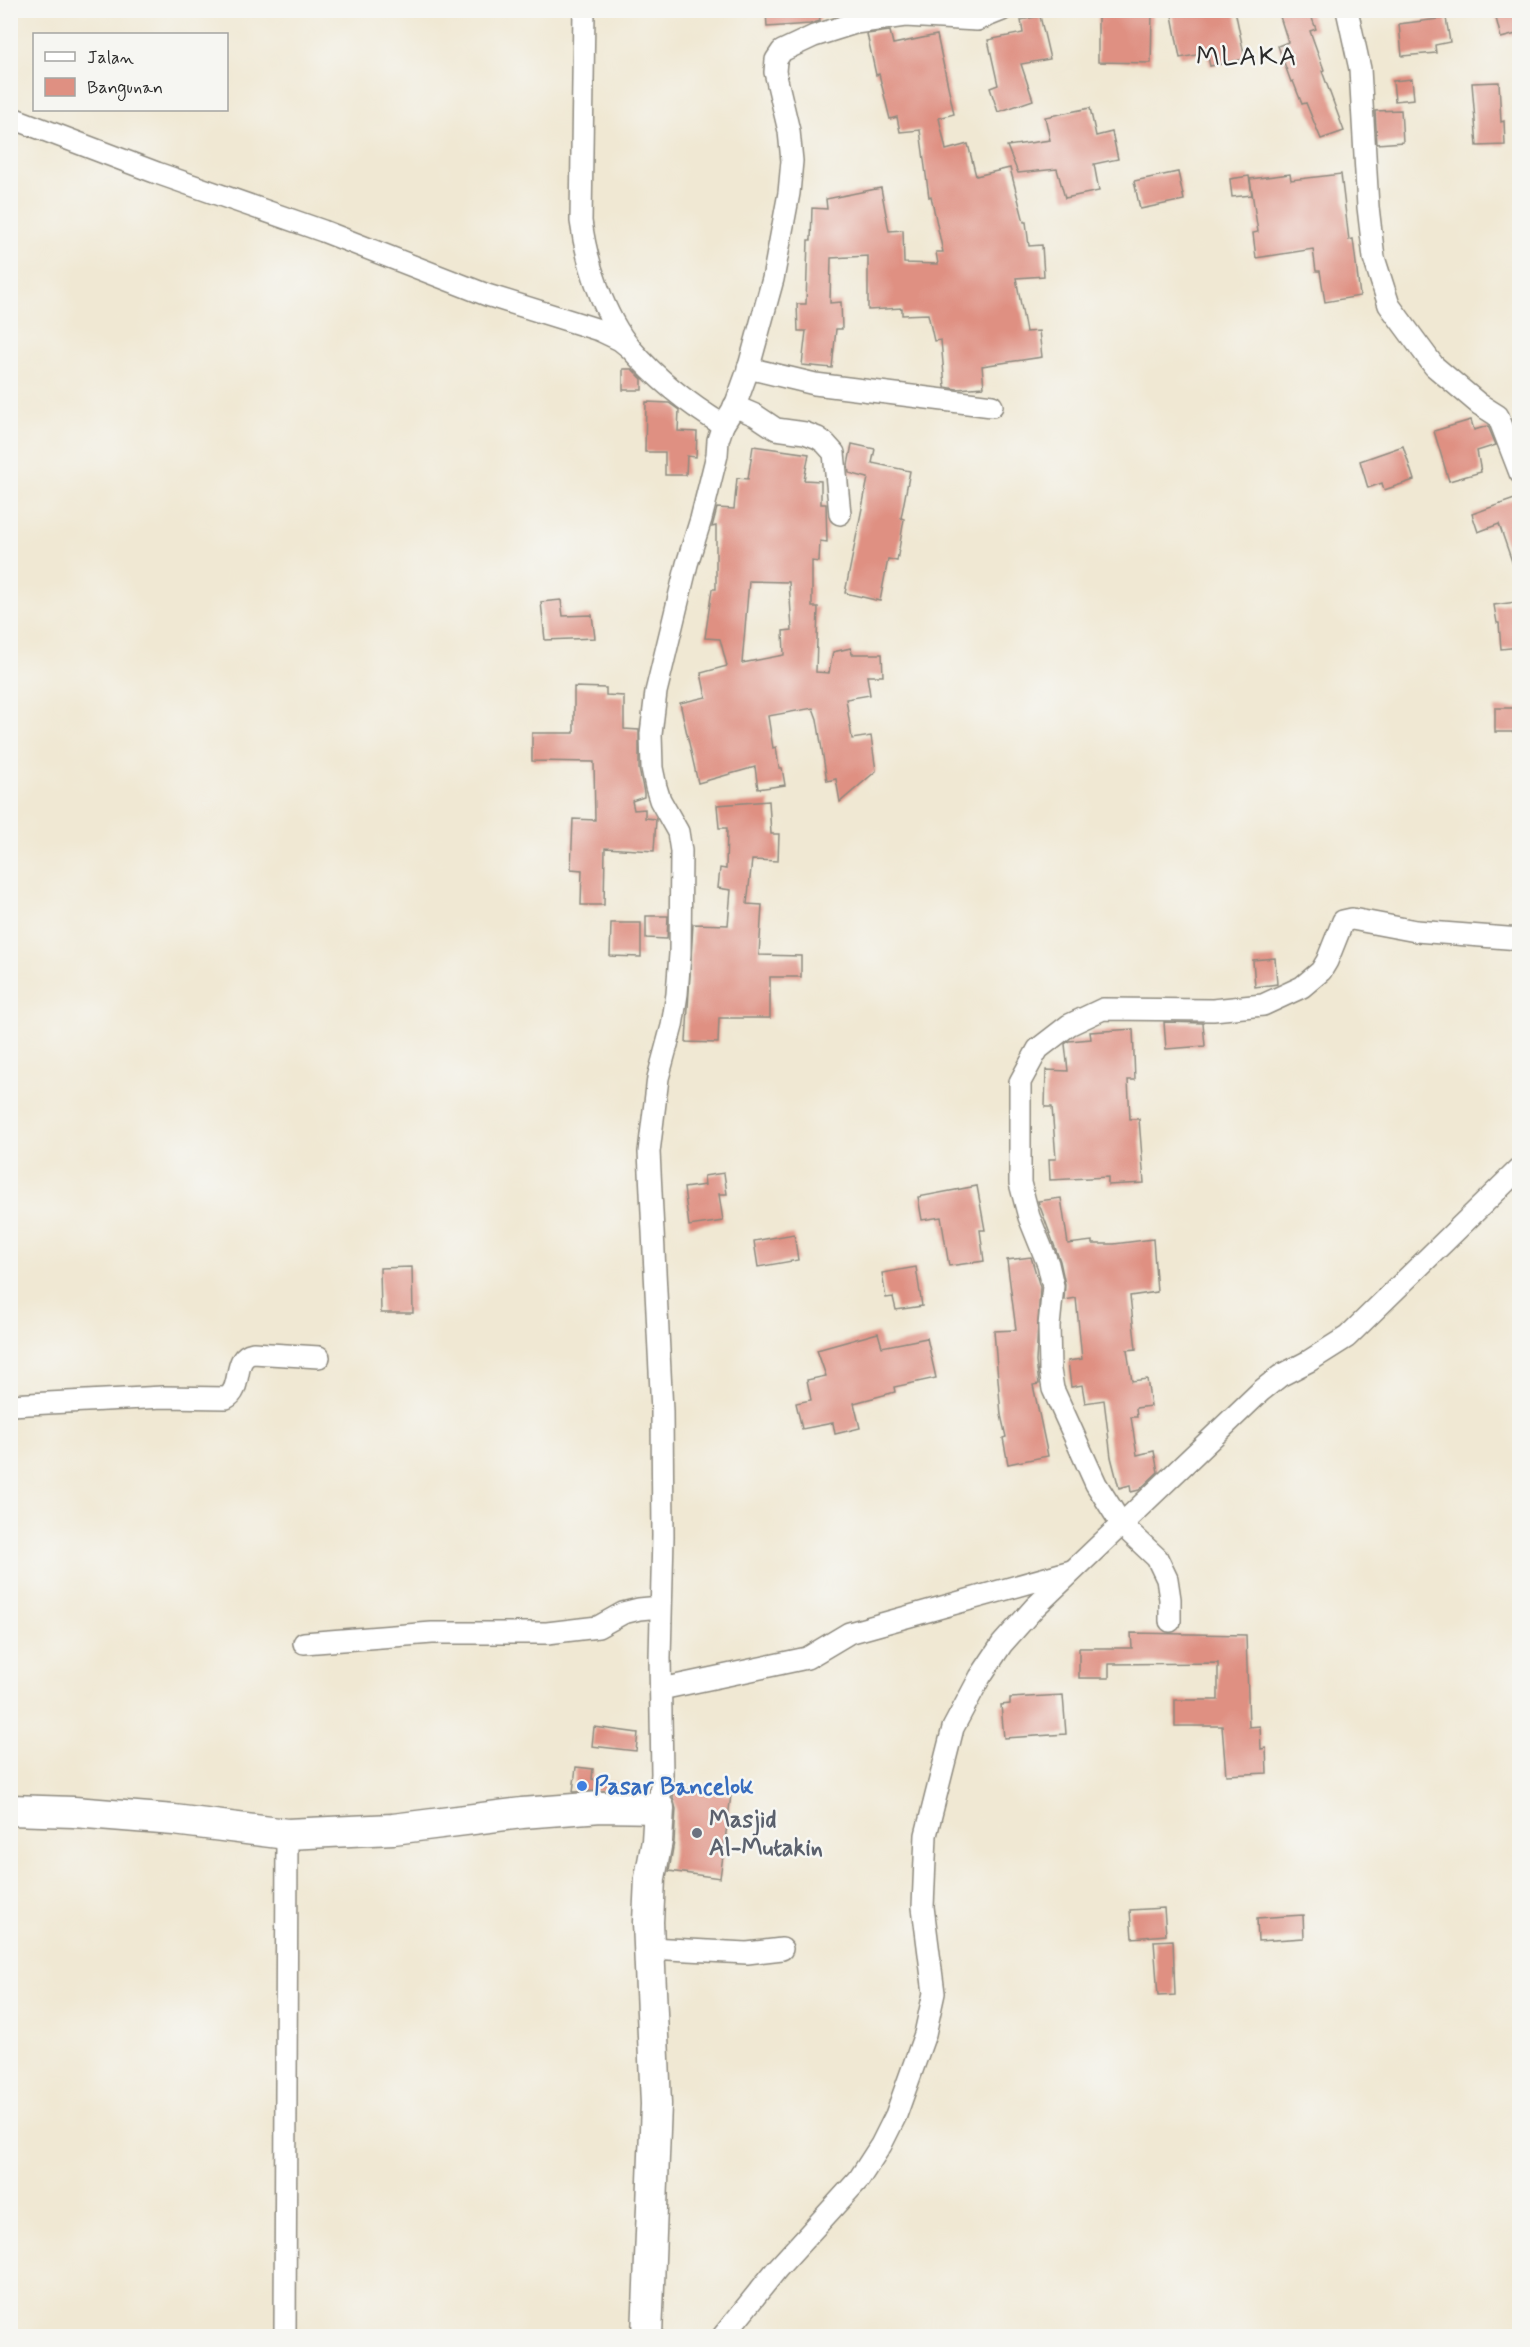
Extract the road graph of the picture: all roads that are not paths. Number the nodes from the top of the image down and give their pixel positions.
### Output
1 (584, 10) edge
2 (1002, 10) edge
3 (1347, 10) edge
4 (10, 117) edge
5 (630, 348) junction
6 (748, 369) junction
7 (735, 404) junction
8 (992, 406) dead end
9 (723, 425) junction
10 (1520, 473) edge
11 (840, 514) dead end
12 (1520, 939) edge
13 (1520, 1168) edge
14 (319, 1357) dead end
15 (10, 1405) edge
16 (1122, 1525) junction
17 (1072, 1570) junction
18 (660, 1607) junction
19 (1170, 1621) dead end
20 (304, 1643) dead end
21 (661, 1689) junction
22 (658, 1808) junction
23 (10, 1810) edge
24 (287, 1834) junction
25 (649, 1948) junction
26 (782, 1949) dead end
27 (285, 2337) edge
28 (647, 2337) edge
29 (723, 2337) edge

1 - 5 street
2 - 6 street
3 - 10 street
4 - 5 street
5 - 9 street
6 - 7 street
6 - 8 street
7 - 9 street
7 - 11 street
9 - 18 street
12 - 16 street
13 - 16 street
14 - 15 street
16 - 17 street
16 - 19 street
17 - 21 street
17 - 29 street
18 - 20 street
18 - 21 street
21 - 22 street
22 - 24 street
22 - 25 street
23 - 24 street
24 - 27 street
25 - 26 street
25 - 28 street

